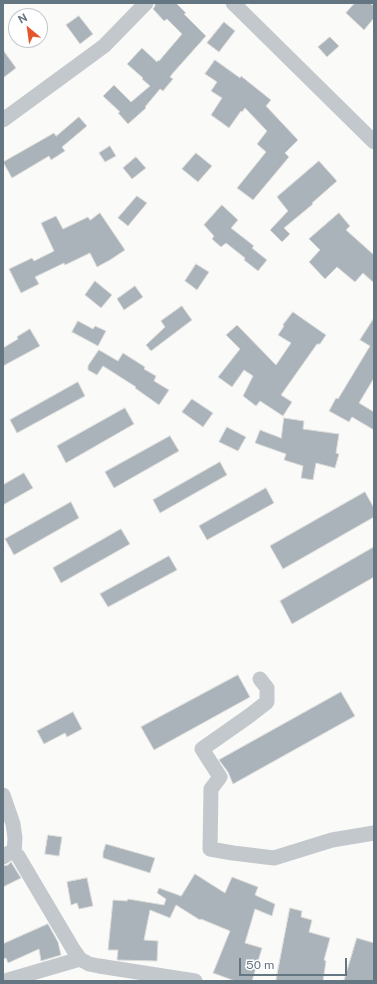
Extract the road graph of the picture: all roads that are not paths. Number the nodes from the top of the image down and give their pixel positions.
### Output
1 (146, 3) edge
2 (234, 3) edge
3 (3, 120) edge
4 (374, 142) edge
5 (260, 679) dead end
6 (3, 794) edge
7 (374, 834) edge
8 (8, 855) edge
9 (80, 959) junction
10 (5, 981) edge
11 (195, 981) edge

1 - 3 street
2 - 4 street
5 - 7 street
6 - 8 street
8 - 9 street
9 - 10 street
9 - 11 street

